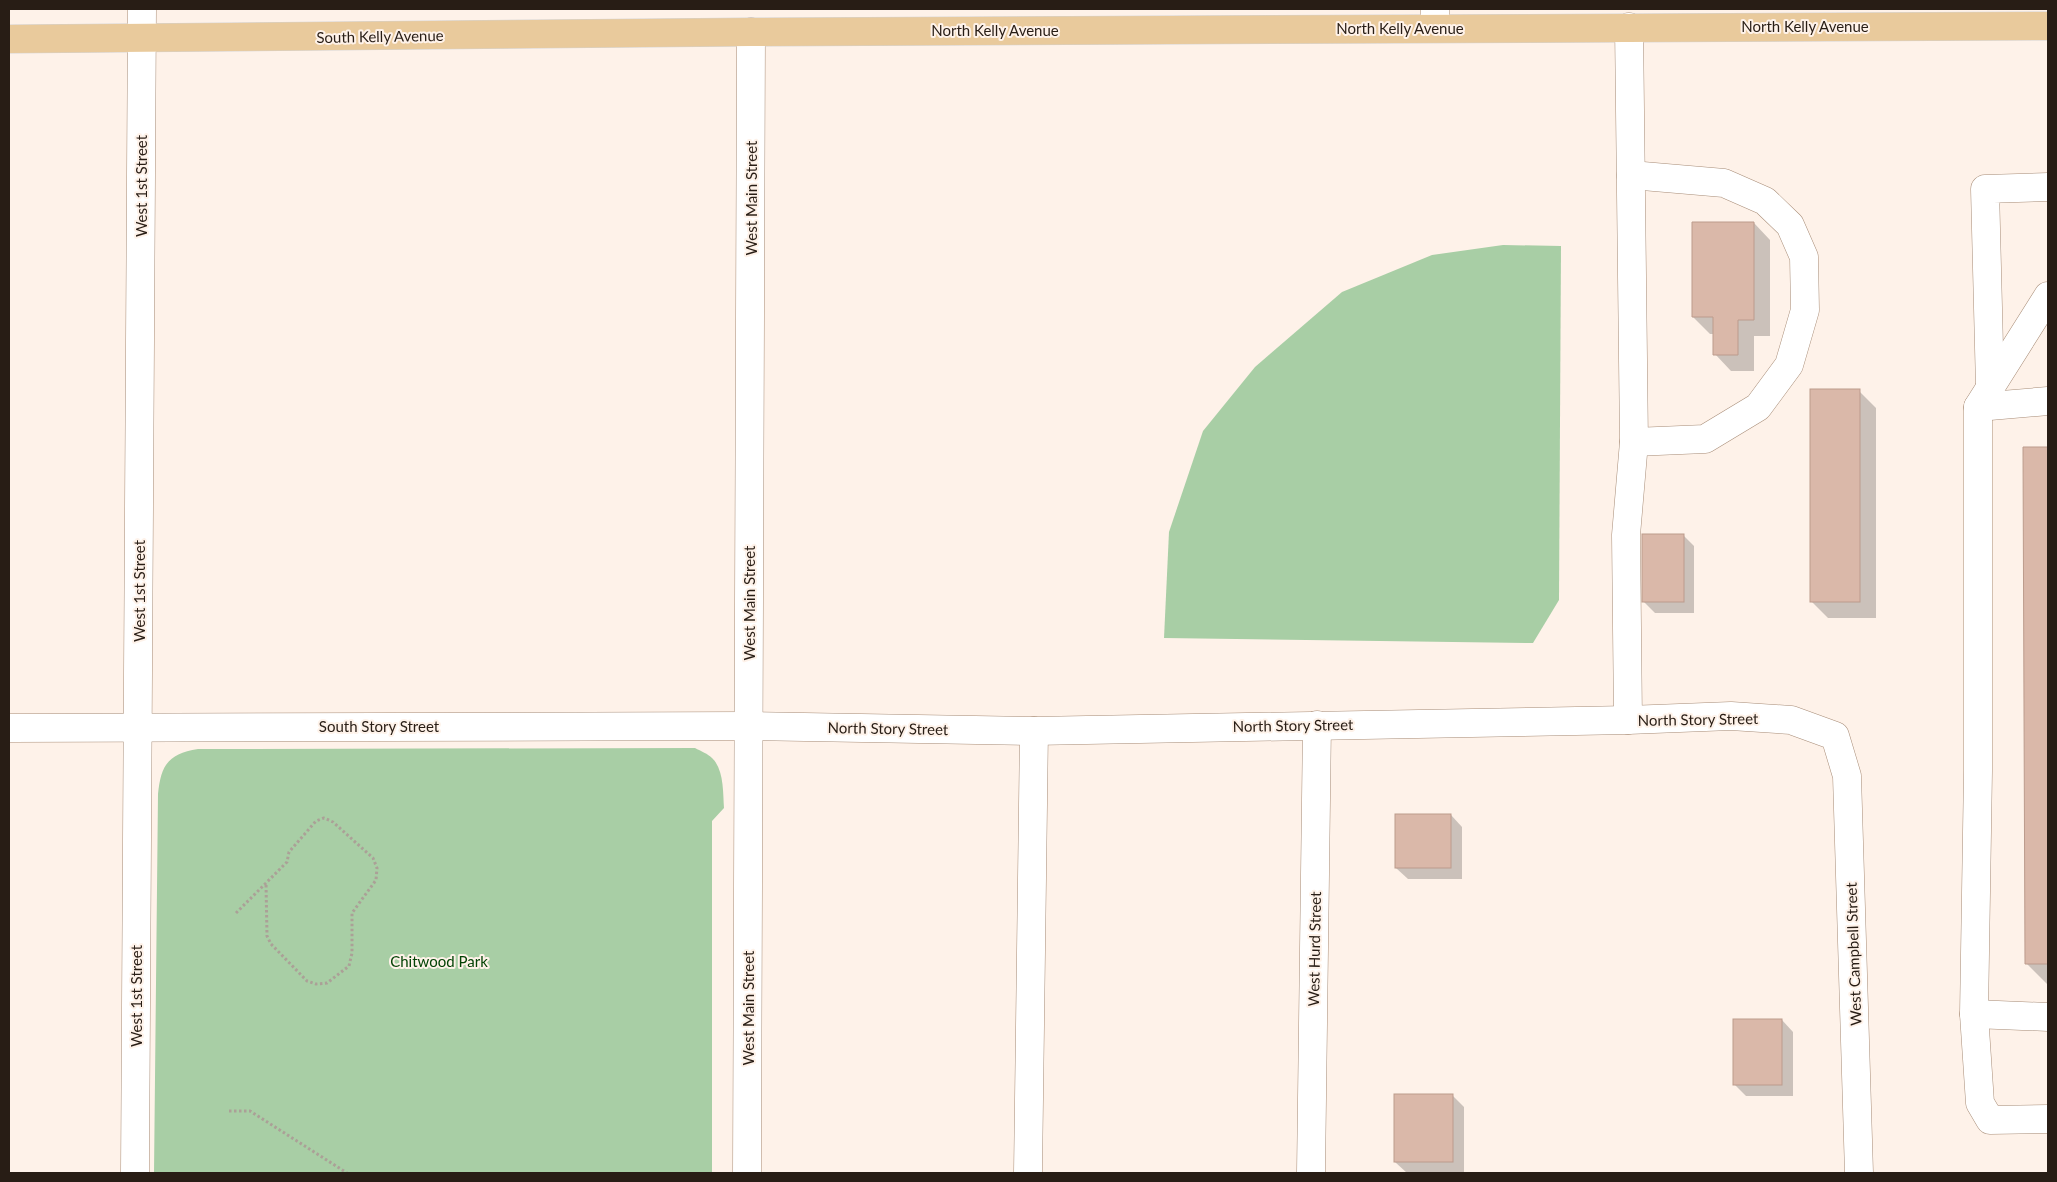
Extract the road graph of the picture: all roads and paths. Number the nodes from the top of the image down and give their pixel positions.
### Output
1 (142, 9) edge
2 (1435, 18) edge
3 (1806, 18) edge
4 (2048, 26) edge
5 (1629, 27) junction
6 (752, 32) junction
7 (142, 38) junction
8 (9, 39) edge
9 (1631, 175) junction
10 (2048, 188) edge
11 (2048, 296) edge
12 (1984, 397) junction
13 (2048, 401) edge
14 (1634, 442) junction
15 (1628, 720) junction
16 (1316, 725) junction
17 (138, 726) junction
18 (749, 726) junction
19 (9, 728) edge
20 (1034, 731) junction
21 (1835, 736) joint
22 (266, 882) junction
23 (236, 913) dead end
24 (1974, 1014) junction
25 (2048, 1017) edge
26 (229, 1111) dead end
27 (2048, 1119) edge
28 (135, 1173) edge
29 (347, 1173) edge
30 (747, 1173) edge
31 (1028, 1173) edge
32 (1311, 1173) edge
33 (1859, 1173) edge

1 - 7 street, West 1st Street
2 - 5 main road, North Kelly Avenue
2 - 6 main road, North Kelly Avenue
3 - 4 main road, North Kelly Avenue
3 - 5 main road, North Kelly Avenue
5 - 9 street
6 - 7 main road, South Kelly Avenue
6 - 18 street, West Main Street
7 - 8 main road, South Kelly Avenue
7 - 17 street, West 1st Street
9 - 14 street
9 - 14 street
10 - 12 street
11 - 12 street
12 - 13 street
12 - 24 street
14 - 15 street
15 - 16 street, North Story Street
15 - 21 street, North Story Street
16 - 20 street, North Story Street
16 - 32 street, West Hurd Street
17 - 18 street, South Story Street
17 - 19 street, South Story Street
17 - 28 street, West 1st Street
18 - 20 street, North Story Street
18 - 30 street, West Main Street
20 - 31 street
21 - 33 street, West Campbell Street
22 - 22 path
22 - 23 path
24 - 25 street
24 - 27 street
26 - 29 path

